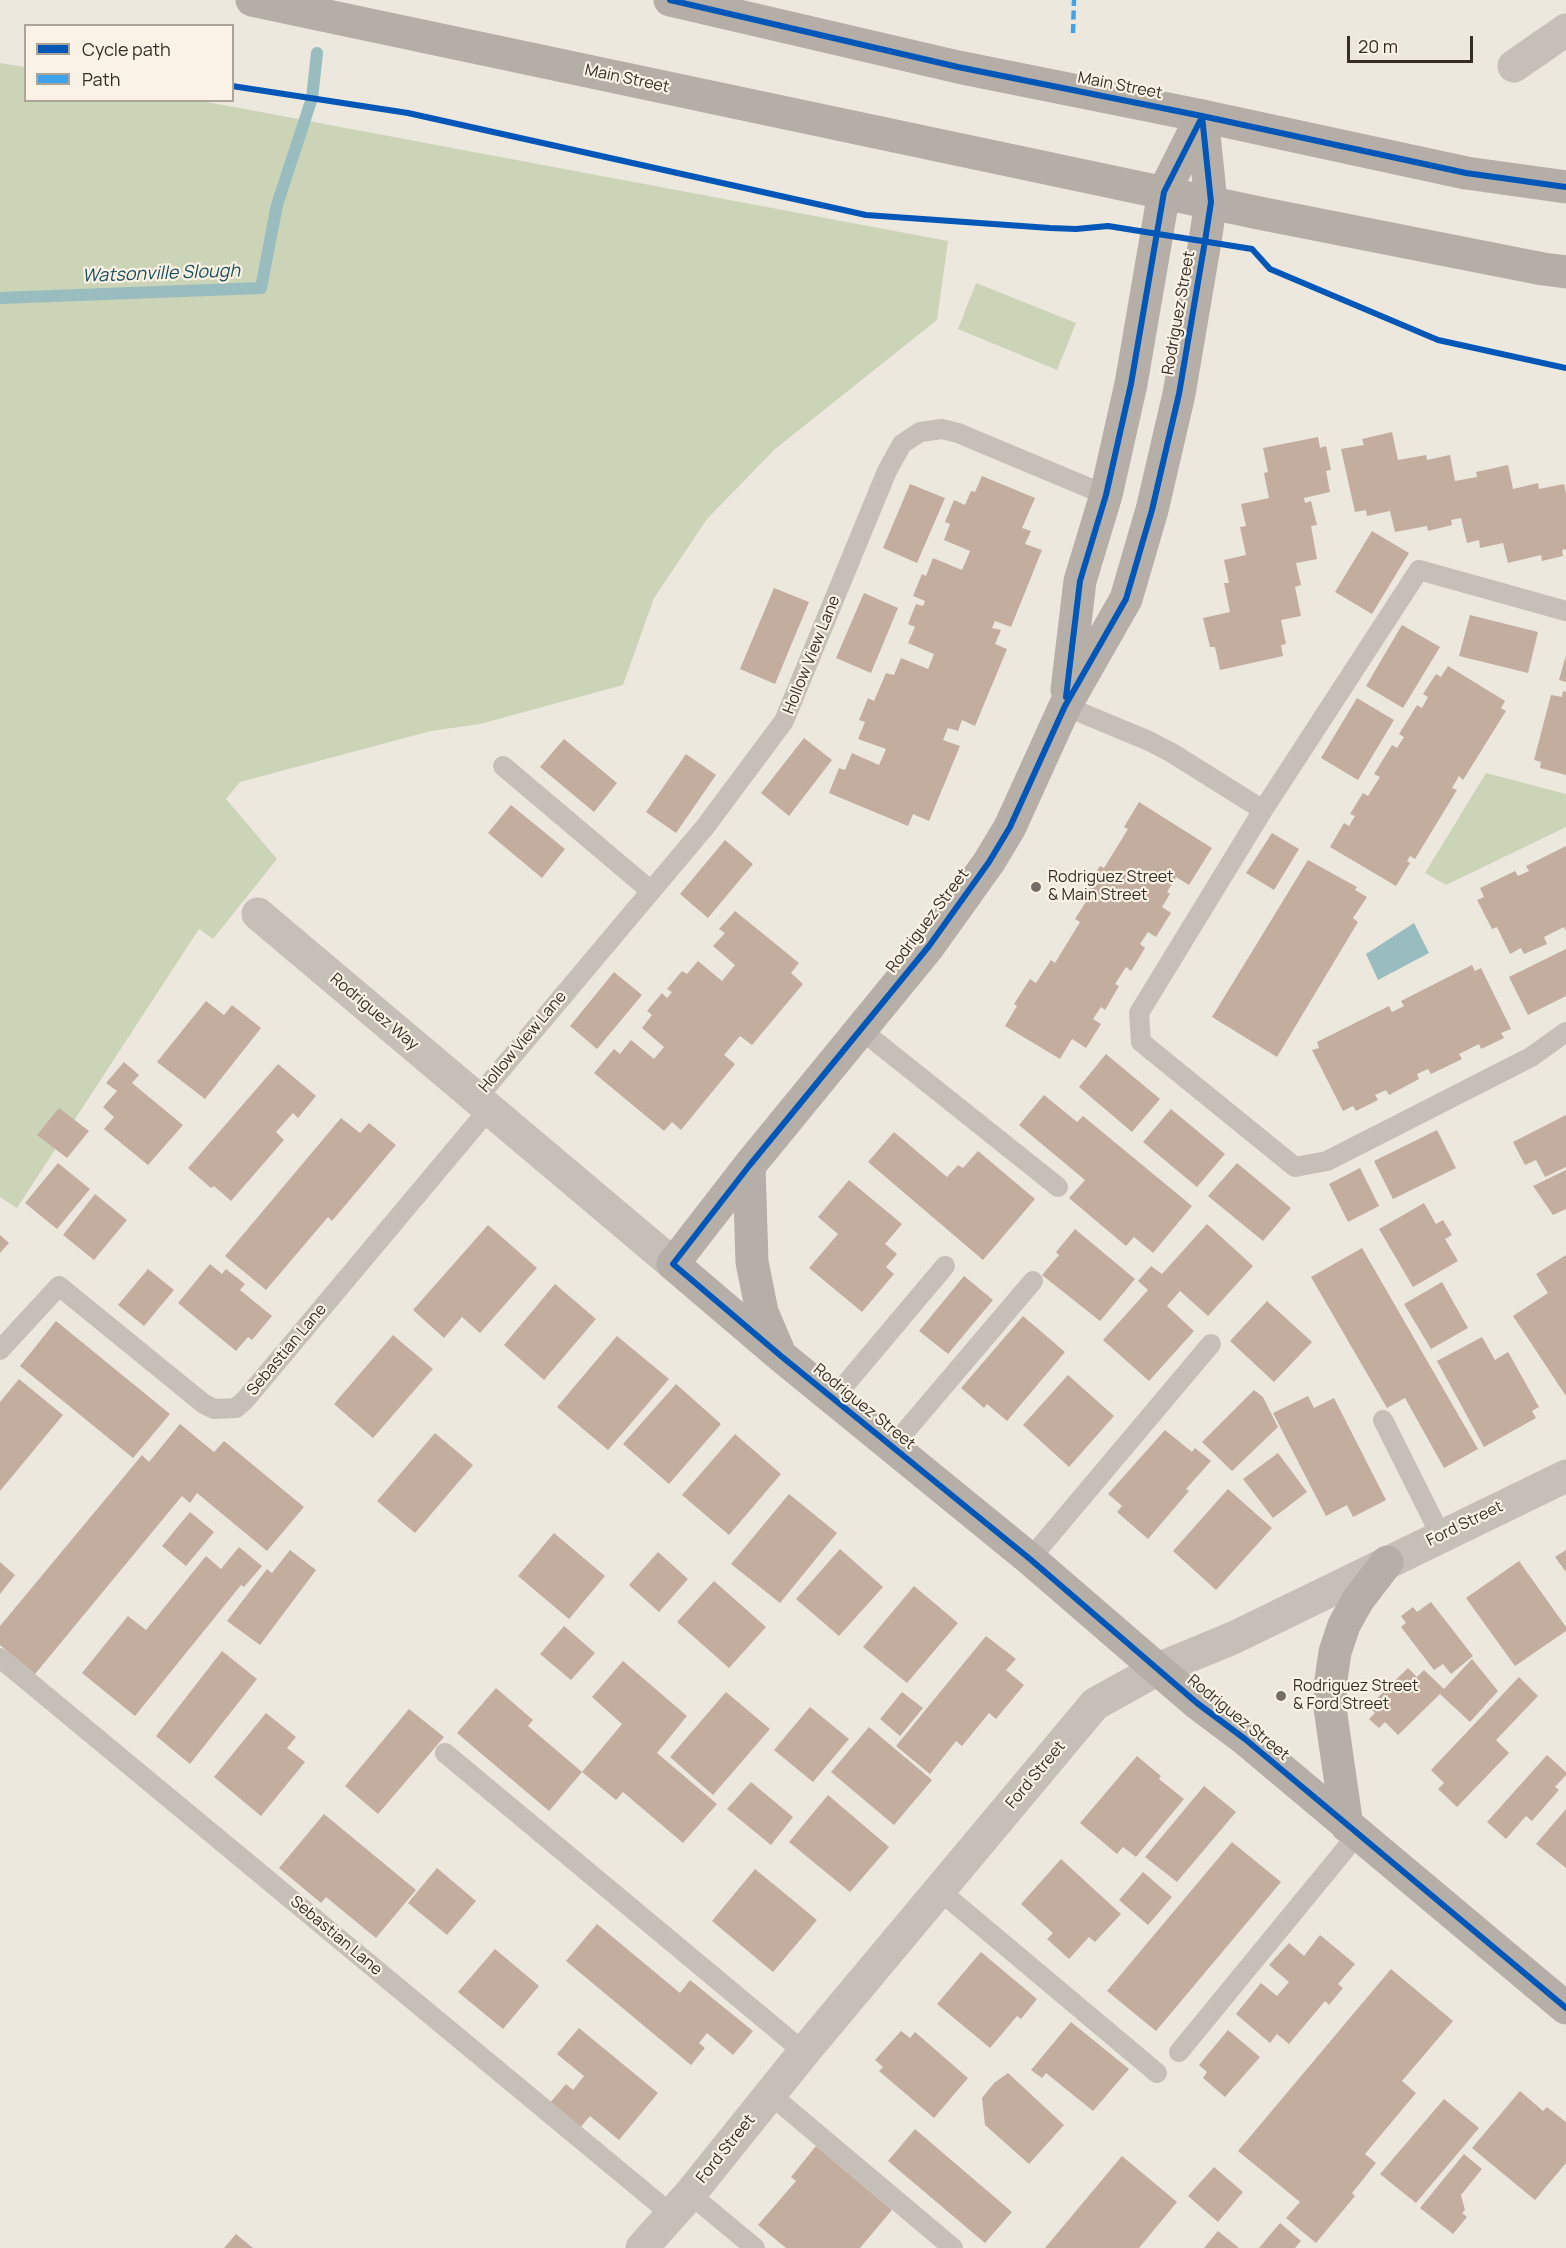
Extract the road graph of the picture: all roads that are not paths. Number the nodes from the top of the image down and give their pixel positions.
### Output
1 (252, 0) edge
2 (670, 0) edge
3 (1566, 30) edge
4 (1514, 66) dead end
5 (1202, 116) junction
6 (1566, 187) edge
7 (1164, 192) junction
8 (1211, 202) junction
9 (1566, 272) edge
10 (1106, 495) junction
11 (1566, 611) edge
12 (1065, 706) junction
13 (503, 766) dead end
14 (1263, 810) junction
15 (651, 891) junction
16 (258, 914) dead end
17 (860, 1029) junction
18 (1566, 1032) edge
19 (483, 1104) junction
20 (749, 1166) junction
21 (1058, 1187) dead end
22 (673, 1264) junction
23 (945, 1266) dead end
24 (1032, 1281) dead end
25 (1211, 1344) dead end
26 (0, 1350) edge
27 (781, 1356) junction
28 (833, 1399) junction
29 (1383, 1420) dead end
30 (892, 1447) junction
31 (1566, 1476) edge
32 (1441, 1536) junction
33 (1030, 1559) junction
34 (1387, 1562) junction
35 (0, 1658) edge
36 (1158, 1669) junction
37 (445, 1753) dead end
38 (1352, 1830) junction
39 (939, 1890) junction
40 (1566, 2008) edge
41 (804, 2052) junction
42 (1179, 2052) dead end
43 (1157, 2073) dead end
44 (771, 2095) junction
45 (680, 2204) junction
46 (642, 2248) edge
47 (755, 2248) edge
48 (953, 2248) edge

1 - 7 main road, Main Street
2 - 5 main road, Main Street
3 - 4 street
5 - 6 main road, Main Street
5 - 7 street, Rodriguez Street
5 - 8 street, Rodriguez Street
7 - 8 main road, Main Street
7 - 10 street, Rodriguez Street
8 - 9 main road, Main Street
8 - 12 street, Rodriguez Street
10 - 12 street, Rodriguez Street
10 - 15 lane, Hollow View Lane
11 - 14 lane
12 - 14 lane
12 - 17 street, Rodriguez Street
13 - 15 lane
14 - 18 lane
15 - 19 lane, Hollow View Lane
16 - 19 street, Rodriguez Way
17 - 20 street, Rodriguez Street
17 - 21 lane
19 - 22 street, Rodriguez Street
19 - 26 lane, Sebastian Lane
20 - 22 street, Rodriguez Street
20 - 27 street
22 - 27 street, Rodriguez Street
23 - 28 lane
24 - 30 lane
25 - 33 lane
27 - 28 street, Rodriguez Street
28 - 30 street, Rodriguez Street
29 - 32 lane
30 - 33 street, Rodriguez Street
31 - 32 street, Ford Street
32 - 34 street, Ford Street
33 - 36 street, Rodriguez Street
34 - 36 street, Ford Street
34 - 38 street
35 - 45 lane, Sebastian Lane
36 - 38 street, Rodriguez Street
36 - 39 street, Ford Street
37 - 41 lane
38 - 40 street, Rodriguez Street
38 - 42 lane
39 - 41 street, Ford Street
39 - 43 lane
41 - 44 street, Ford Street
44 - 45 street, Ford Street
44 - 48 lane
45 - 46 street, Ford Street
45 - 47 lane, Sebastian Lane

